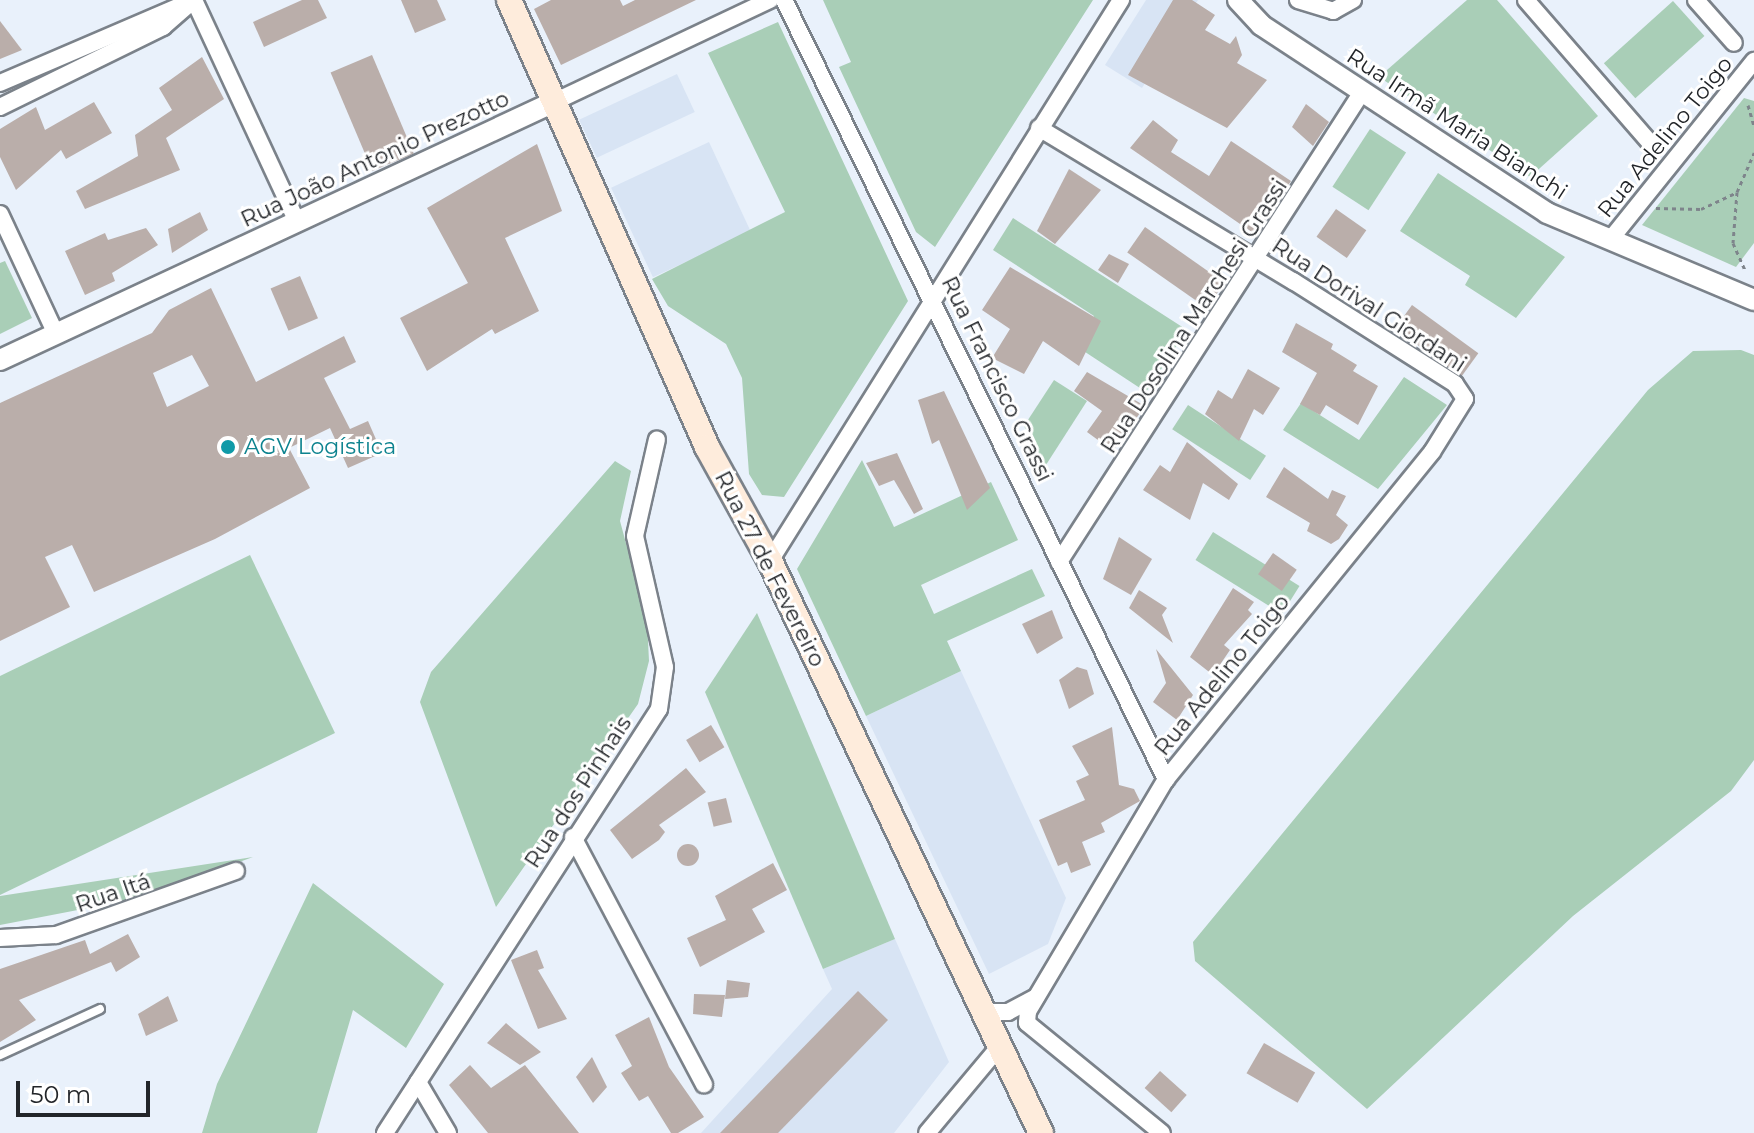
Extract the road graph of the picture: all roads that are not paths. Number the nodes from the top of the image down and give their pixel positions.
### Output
1 (194, 0) edge
2 (509, 0) edge
3 (770, 0) edge
4 (784, 0) edge
5 (1121, 0) edge
6 (1238, 0) edge
7 (1298, 0) edge
8 (1353, 0) edge
9 (1526, 0) edge
10 (1696, 0) edge
11 (99, 36) junction
12 (1734, 43) dead end
13 (107, 55) junction
14 (1754, 61) edge
15 (36, 65) junction
16 (1748, 78) edge
17 (0, 83) edge
18 (45, 85) junction
19 (1362, 92) junction
20 (556, 101) junction
21 (0, 107) edge
22 (1039, 128) junction
23 (1652, 145) dead end
24 (0, 214) edge
25 (297, 222) junction
26 (1610, 240) junction
27 (1258, 259) junction
28 (934, 299) junction
29 (1754, 300) edge
30 (56, 334) junction
31 (0, 360) edge
32 (1465, 399) joint
33 (657, 439) dead end
34 (770, 561) junction
35 (1059, 562) junction
36 (1166, 779) junction
37 (573, 837) junction
38 (236, 871) dead end
39 (0, 938) edge
40 (1037, 996) junction
41 (100, 1009) dead end
42 (985, 1012) junction
43 (998, 1048) junction
44 (0, 1055) edge
45 (418, 1082) junction
46 (704, 1084) dead end
47 (385, 1133) edge
48 (448, 1133) edge
49 (927, 1133) edge
50 (1041, 1133) edge
51 (1162, 1133) edge

1 - 11 street
1 - 13 street
1 - 25 street
2 - 20 main road, Rua 27 de Fevereiro
3 - 20 street, Rua João Antonio Prezotto
4 - 28 street, Rua Francisco Grassi
5 - 22 street
6 - 19 street, Rua Irmã Maria Bianchi
7 - 8 street
9 - 23 street
10 - 12 street
11 - 13 street
11 - 15 street
13 - 18 street
14 - 16 street, Rua Adelino Toigo
15 - 17 street
15 - 18 street
16 - 26 street, Rua Adelino Toigo
18 - 21 street
19 - 26 street, Rua Irmã Maria Bianchi
19 - 27 street, Rua Dosolina Marchesi Grassi
20 - 25 street, Rua João Antonio Prezotto
20 - 34 main road, Rua 27 de Fevereiro
22 - 27 street, Rua Dorival Giordani
22 - 28 street
24 - 30 street
25 - 30 street, Rua João Antonio Prezotto
26 - 29 street, Rua Irmã Maria Bianchi
27 - 32 street, Rua Dorival Giordani
27 - 35 street, Rua Dosolina Marchesi Grassi
28 - 34 street
28 - 35 street, Rua Francisco Grassi
30 - 31 street, Rua João Antonio Prezotto
32 - 36 street, Rua Adelino Toigo
33 - 37 street, Rua dos Pinhais
34 - 42 main road, Rua 27 de Fevereiro
35 - 36 street, Rua Francisco Grassi
36 - 40 street, Rua Adelino Toigo
37 - 45 street, Rua dos Pinhais
37 - 46 street
38 - 39 street, Rua Itá
40 - 42 street
40 - 51 street, Rua Adelino Toigo
41 - 44 lane
42 - 43 main road, Rua 27 de Fevereiro
43 - 49 street
43 - 50 main road, Rua 27 de Fevereiro
45 - 47 street, Rua dos Pinhais
45 - 48 street

